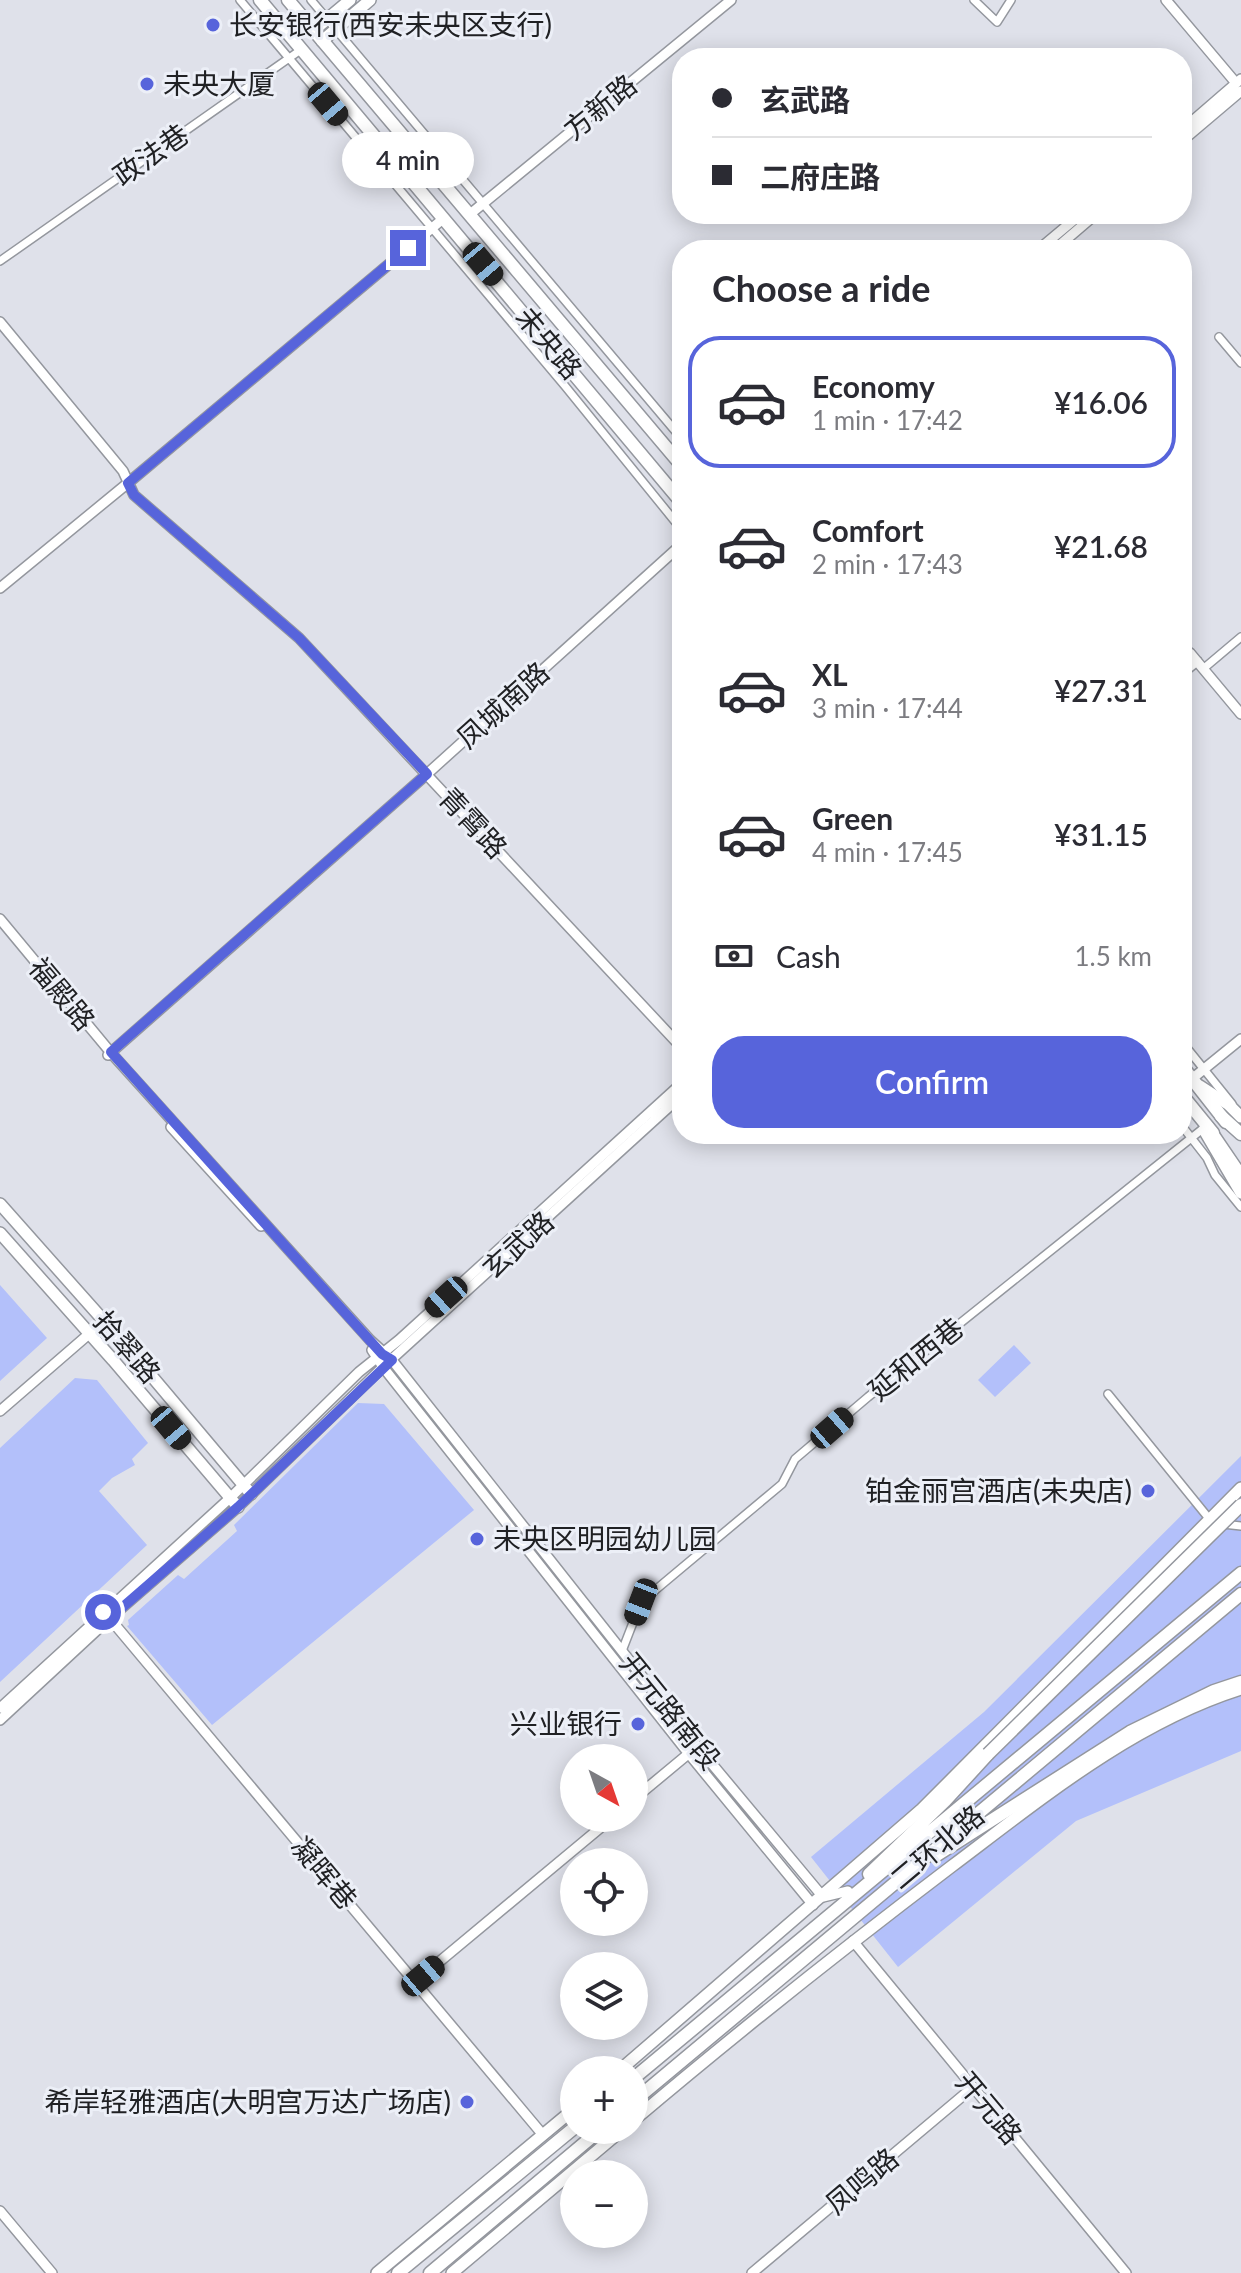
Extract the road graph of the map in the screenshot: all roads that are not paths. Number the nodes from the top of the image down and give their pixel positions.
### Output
1 (240, 0) edge
2 (260, 0) edge
3 (288, 0) edge
4 (311, 0) edge
5 (350, 0) edge
6 (370, 0) edge
7 (731, 0) edge
8 (974, 0) edge
9 (1011, 0) edge
10 (1166, 0) edge
11 (327, 19) junction
12 (336, 30) junction
13 (318, 36) junction
14 (672, 48) edge
15 (672, 48) edge
16 (302, 49) junction
17 (289, 59) junction
18 (1239, 84) edge
19 (1192, 122) edge
20 (1192, 131) edge
21 (483, 203) junction
22 (469, 215) junction
23 (444, 218) junction
24 (1069, 224) edge
25 (1084, 224) edge
26 (432, 228) junction
27 (1050, 240) edge
28 (1066, 240) edge
29 (0, 261) edge
30 (0, 322) edge
31 (1219, 337) dead end
32 (1241, 363) edge
33 (672, 427) edge
34 (672, 454) edge
35 (128, 483) junction
36 (672, 491) edge
37 (672, 518) edge
38 (672, 553) edge
39 (0, 588) edge
40 (1241, 637) edge
41 (1193, 661) edge
42 (1241, 714) edge
43 (427, 774) junction
44 (0, 919) edge
45 (0, 927) edge
46 (672, 1037) edge
47 (1241, 1039) edge
48 (109, 1054) junction
49 (1192, 1054) edge
50 (1205, 1069) junction
51 (1192, 1078) edge
52 (1195, 1081) junction
53 (672, 1092) edge
54 (672, 1104) edge
55 (1192, 1108) edge
56 (1241, 1116) edge
57 (1205, 1127) junction
58 (1241, 1137) edge
59 (1192, 1138) joint
60 (1184, 1144) edge
61 (1241, 1165) edge
62 (1241, 1176) edge
63 (1241, 1193) edge
64 (0, 1204) edge
65 (1241, 1207) edge
66 (0, 1233) edge
67 (104, 1321) junction
68 (89, 1333) junction
69 (384, 1359) junction
70 (1108, 1394) dead end
71 (0, 1411) edge
72 (1241, 1488) edge
73 (247, 1490) junction
74 (234, 1503) junction
75 (1241, 1505) edge
76 (1210, 1520) junction
77 (1241, 1526) edge
78 (1241, 1573) edge
79 (1241, 1594) edge
80 (106, 1615) junction
81 (622, 1651) junction
82 (1241, 1682) edge
83 (1241, 1689) edge
84 (0, 1708) edge
85 (0, 1720) edge
86 (693, 1750) junction
87 (648, 1787) edge
88 (595, 1832) edge
89 (897, 1880) junction
90 (848, 1891) junction
91 (823, 1897) junction
92 (813, 1905) junction
93 (819, 1926) junction
94 (853, 1941) junction
95 (415, 1982) junction
96 (636, 2056) edge
97 (648, 2066) edge
98 (972, 2088) junction
99 (648, 2089) edge
100 (648, 2109) edge
101 (560, 2121) edge
102 (543, 2135) junction
103 (560, 2140) edge
104 (583, 2144) edge
105 (605, 2144) edge
106 (0, 2211) edge
107 (52, 2273) edge
108 (377, 2273) edge
109 (398, 2273) edge
110 (430, 2273) edge
111 (452, 2273) edge
112 (752, 2273) edge
113 (1126, 2273) edge

1 - 17 street
2 - 16 main road, 未央路
3 - 13 main road, 未央路
4 - 11 street
5 - 11 main road
6 - 12 main road
7 - 15 street, 方新路
8 - 9 street
10 - 18 street
11 - 12 street
11 - 13 main road
12 - 13 main road
12 - 21 street
13 - 22 main road, 未央路
14 - 21 street, 方新路
16 - 17 street, 政法巷
16 - 23 main road, 未央路
17 - 26 street
17 - 29 street, 政法巷
18 - 19 street
18 - 20 street
21 - 22 street, 方新路
21 - 33 street
22 - 34 main road, 未央路
23 - 26 street
23 - 36 main road, 未央路
24 - 27 street
25 - 28 street
26 - 35 street
26 - 37 street
30 - 35 street, 青霄路
31 - 32 street
35 - 39 street
35 - 43 street, 青霄路
38 - 43 street, 凤城南路
40 - 41 street
41 - 42 street
43 - 46 street, 青霄路
43 - 48 street, 凤城南路
44 - 48 street, 福殿路
45 - 48 street, 福殿路
47 - 50 street
48 - 69 street, 福殿路
49 - 50 street
50 - 52 street
50 - 56 street
51 - 52 main road
52 - 56 main road
52 - 58 main road
53 - 69 street, 玄武路
54 - 69 street, 玄武路
55 - 57 main road
57 - 59 street, 延和西巷
57 - 61 main road
57 - 62 main road
57 - 63 main road
59 - 65 street
60 - 81 street, 延和西巷
64 - 67 main road, 拾翠路
66 - 68 main road, 拾翠路
67 - 68 street
67 - 73 main road, 拾翠路
68 - 71 street
68 - 74 main road, 拾翠路
69 - 73 street, 玄武路
69 - 81 street, 开元路南段
69 - 86 street, 开元路南段
70 - 76 street
72 - 76 main road
73 - 74 street, 玄武路
74 - 80 street, 玄武路
75 - 90 main road, bridge
76 - 77 street
76 - 91 main road
78 - 93 main road, 二环北路
79 - 89 main road, 二环北路
80 - 84 street, 玄武路
80 - 85 street, 玄武路
80 - 95 street, 凝晖巷
81 - 86 street, 开元路南段
82 - 89 main road
83 - 94 main road
86 - 87 street
86 - 91 street, 开元路南段
86 - 92 street, 开元路南段
88 - 95 street
89 - 99 main road, 二环北路
90 - 91 street
90 - 93 main road
91 - 92 main road
92 - 96 main road
93 - 97 main road, 二环北路
94 - 98 street, 开元路
94 - 100 main road
95 - 102 street, 凝晖巷
98 - 112 street, 凤鸣路
98 - 113 street, 开元路
101 - 102 main road
102 - 108 main road
103 - 109 main road
104 - 110 main road
105 - 111 main road
106 - 107 street

